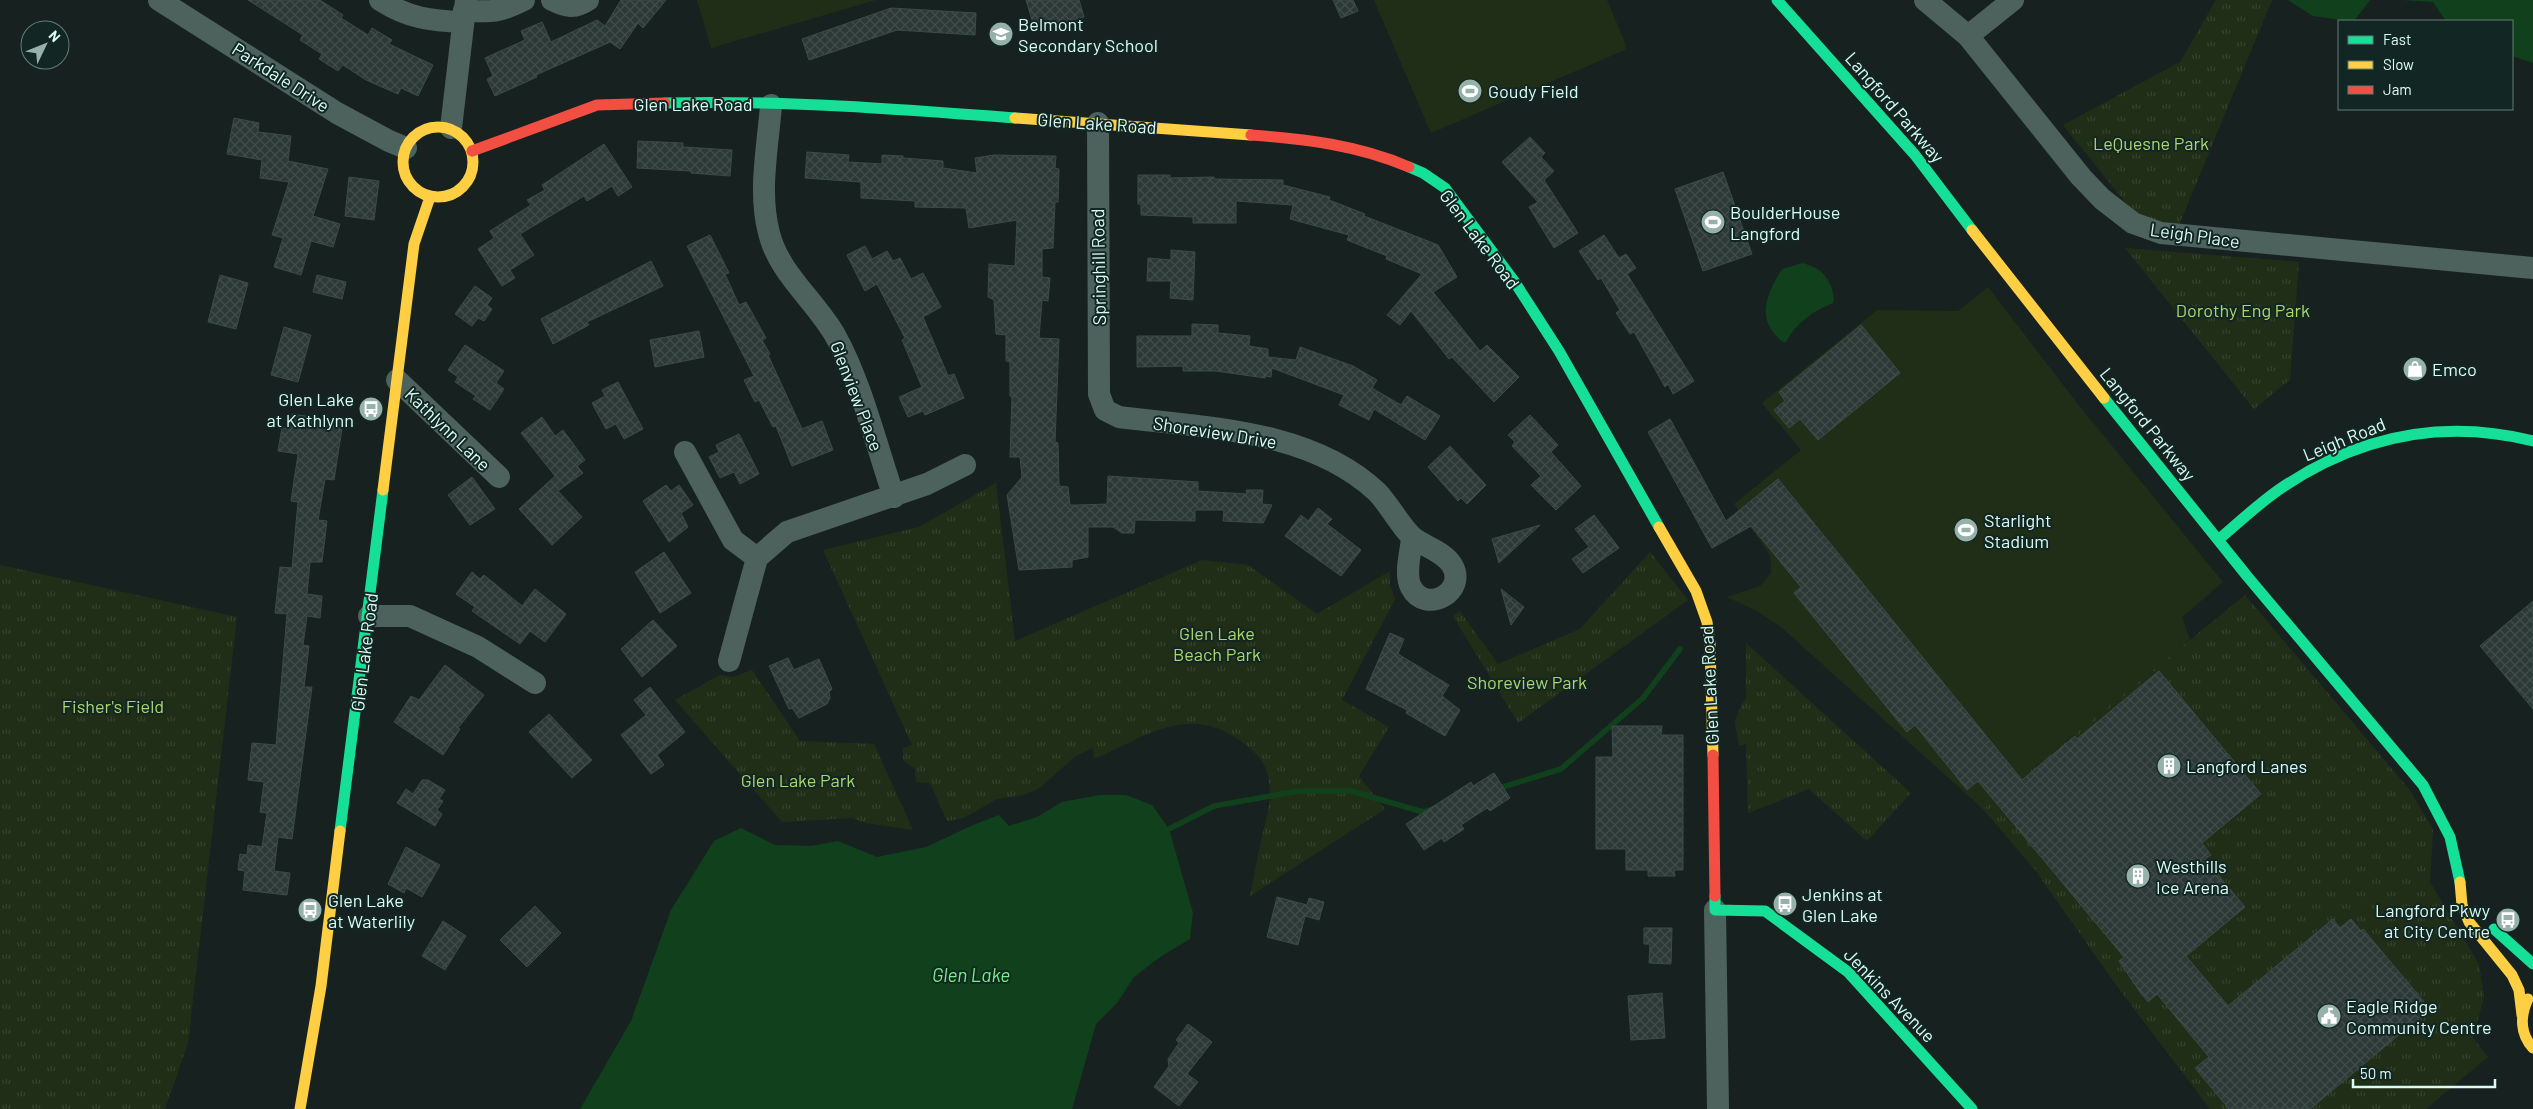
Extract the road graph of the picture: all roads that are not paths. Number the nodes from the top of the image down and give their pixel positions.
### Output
1 (158, 0) edge
2 (380, 0) edge
3 (524, 0) edge
4 (552, 0) edge
5 (588, 0) edge
6 (1777, 0) edge
7 (1925, 0) edge
8 (2013, 0) edge
9 (464, 11) edge
10 (1968, 36) junction
11 (771, 105) junction
12 (1098, 123) junction
13 (451, 128) junction
14 (406, 148) junction
15 (472, 150) junction
16 (430, 197) junction
17 (2533, 268) edge
18 (397, 380) junction
19 (1105, 410) joint
20 (2533, 441) edge
21 (686, 452) dead end
22 (965, 465) dead end
23 (499, 477) dead end
24 (894, 497) junction
25 (1412, 538) dead end
26 (2218, 540) junction
27 (757, 558) junction
28 (369, 616) junction
29 (729, 661) dead end
30 (536, 683) dead end
31 (2461, 886) junction
32 (1715, 910) junction
33 (2533, 964) edge
34 (2533, 994) edge
35 (2522, 1015) junction
36 (2533, 1048) edge
37 (300, 1109) edge
38 (1718, 1109) edge
39 (1972, 1109) edge

1 - 14 street, Parkdale Drive
2 - 9 street
3 - 9 street
4 - 5 street
6 - 26 street, Langford Parkway
7 - 10 street, Leigh Place
8 - 10 street
9 - 13 street
10 - 17 street, Leigh Place
11 - 12 street, Glen Lake Road
11 - 15 street, Glen Lake Road
11 - 24 street, Glenview Place
12 - 19 street, Springhill Road
12 - 32 street, Glen Lake Road
13 - 14 street
13 - 15 street
14 - 16 street
15 - 16 street
16 - 18 street, Glen Lake Road
18 - 23 street, Kathlynn Lane
18 - 28 street, Glen Lake Road
19 - 25 street, Shoreview Drive
20 - 26 street, Leigh Road
21 - 27 street
22 - 24 street
24 - 27 street
26 - 31 street, Langford Parkway
27 - 29 street
28 - 30 street
28 - 37 street, Glen Lake Road
31 - 33 street, Langford Parkway
31 - 35 street, Langford Parkway
32 - 38 street, Glen Lake Road
32 - 39 street, Jenkins Avenue
34 - 35 street
35 - 36 street, Langford Parkway

